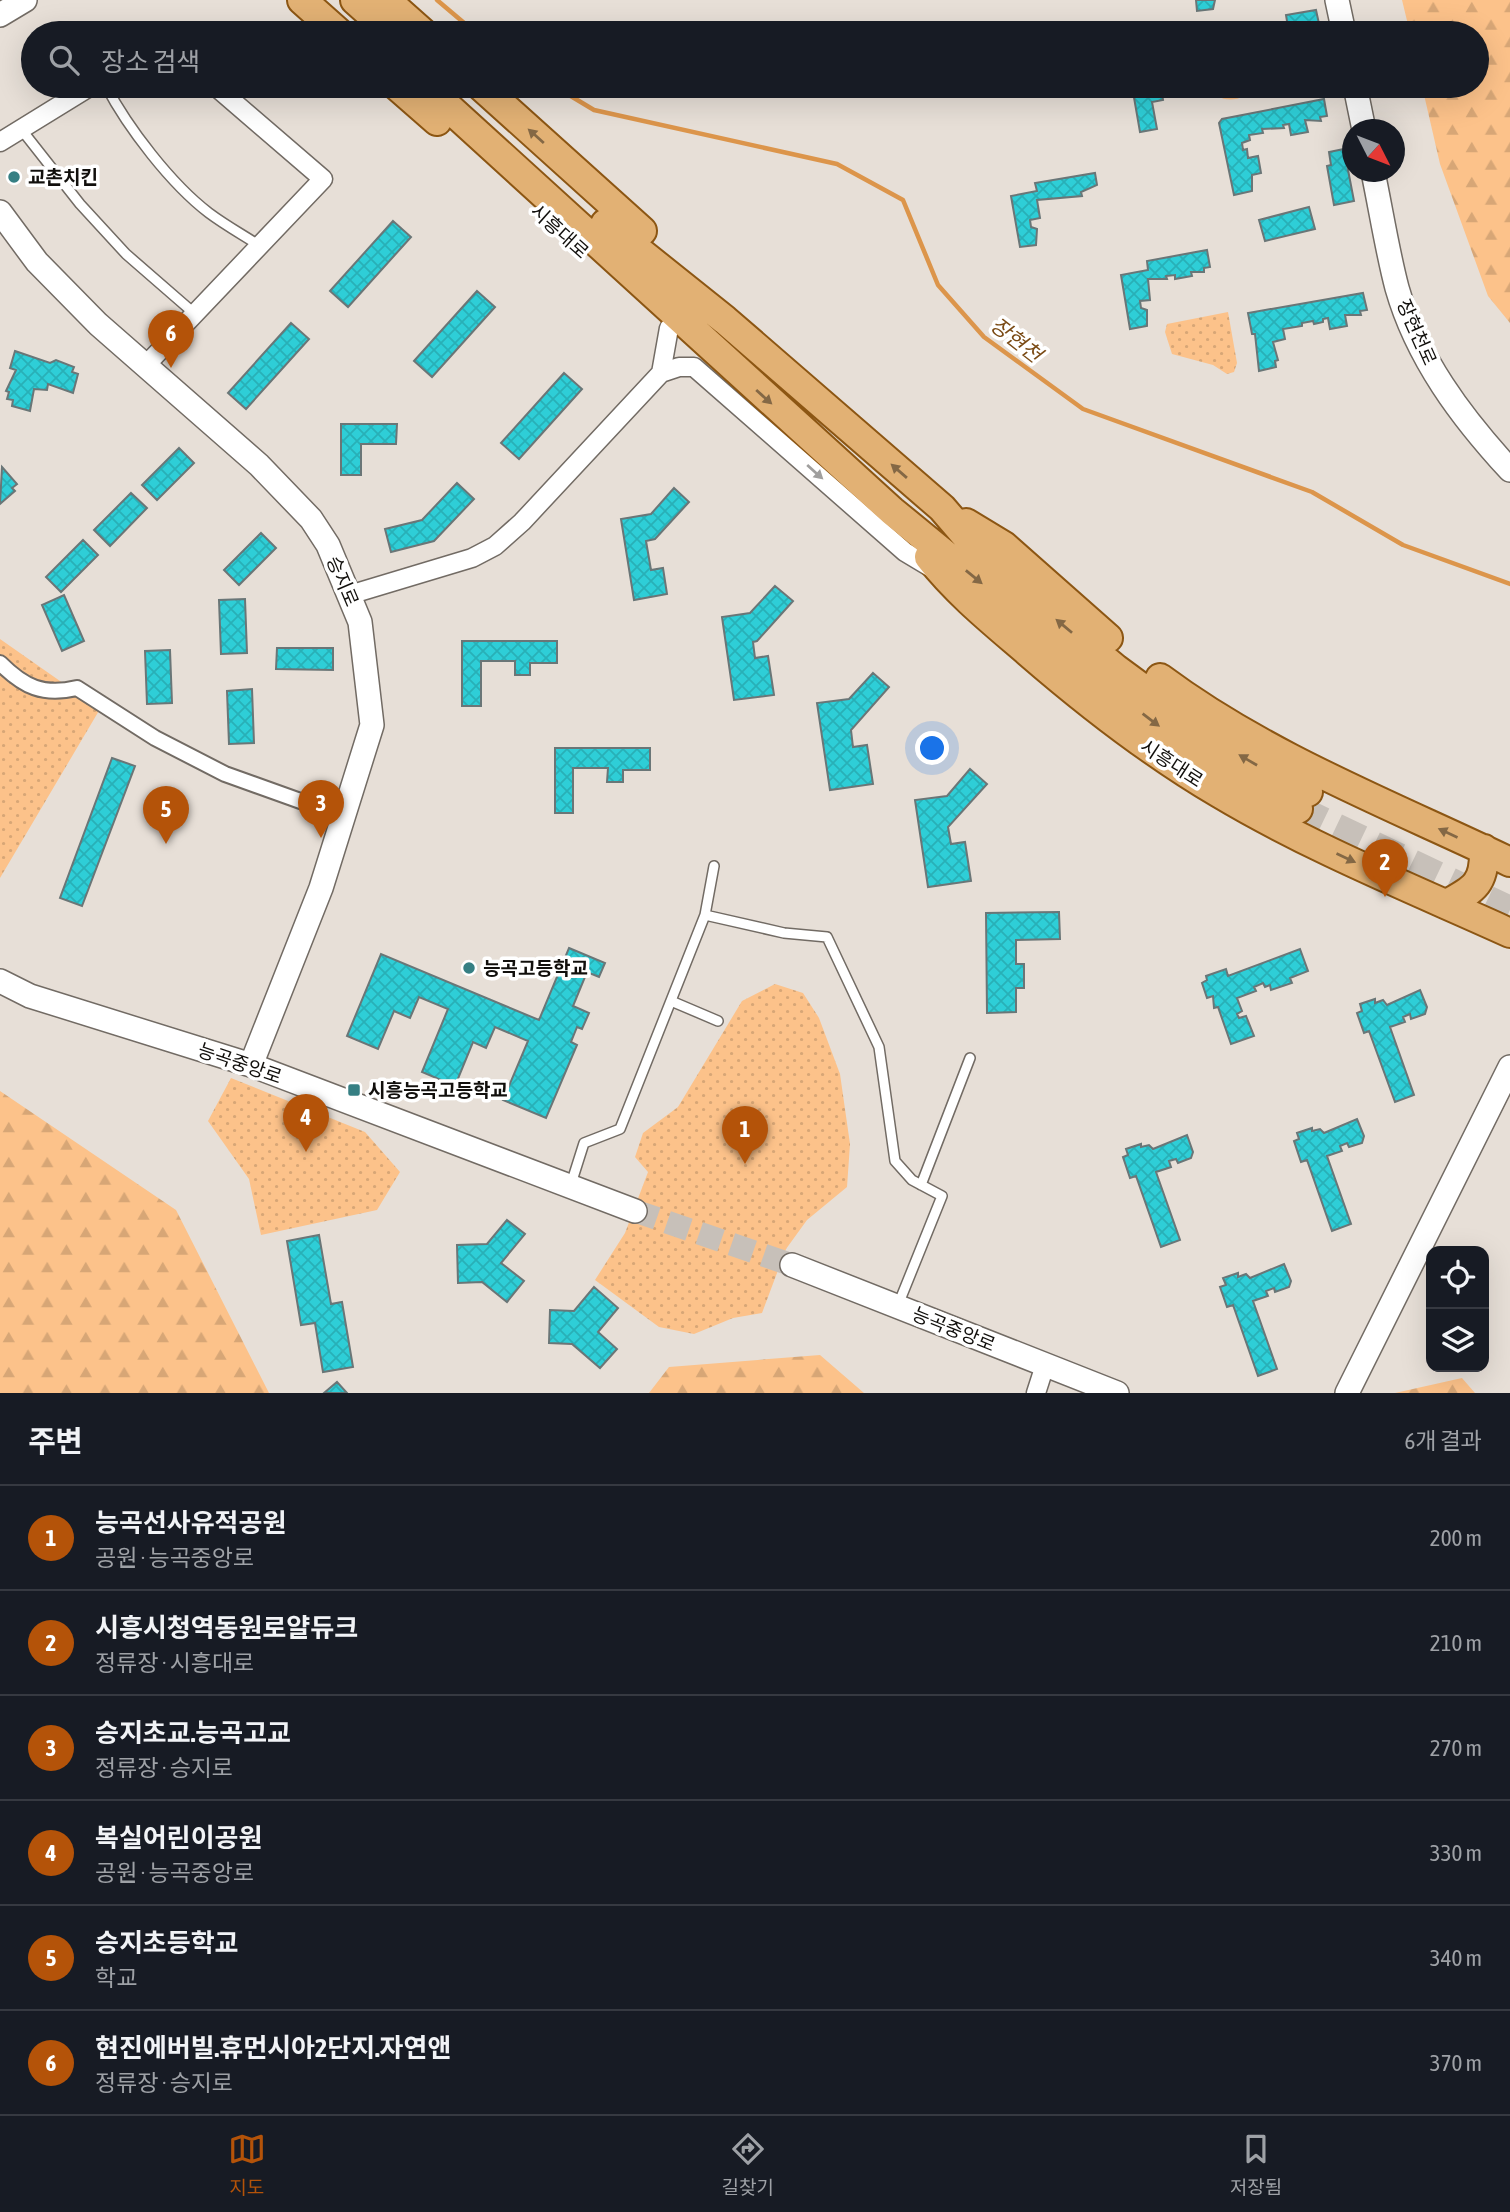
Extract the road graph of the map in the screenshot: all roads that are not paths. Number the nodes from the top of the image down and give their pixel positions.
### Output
1 (24, 0) edge
2 (302, 0) edge
3 (331, 0) edge
4 (355, 0) edge
5 (386, 0) edge
6 (1336, 0) edge
7 (0, 15) edge
8 (326, 21) edge
9 (354, 21) edge
10 (379, 21) edge
11 (410, 21) edge
12 (1340, 21) edge
13 (71, 98) edge
14 (112, 98) edge
15 (229, 98) edge
16 (410, 98) edge
17 (438, 98) edge
18 (464, 98) edge
19 (494, 98) edge
20 (1357, 98) edge
21 (1362, 119) edge
22 (21, 129) junction
23 (0, 142) edge
24 (1375, 182) edge
25 (0, 212) edge
26 (260, 246) junction
27 (195, 314) junction
28 (725, 320) junction
29 (669, 328) junction
30 (146, 365) junction
31 (730, 367) junction
32 (661, 373) junction
33 (1510, 470) edge
34 (942, 508) junction
35 (892, 511) junction
36 (942, 573) junction
37 (349, 594) junction
38 (0, 663) edge
39 (345, 817) junction
40 (1483, 849) junction
41 (1510, 862) edge
42 (714, 866) dead end
43 (1447, 904) junction
44 (705, 915) junction
45 (1510, 933) edge
46 (0, 981) edge
47 (671, 1001) junction
48 (718, 1021) dead end
49 (970, 1058) dead end
50 (251, 1065) junction
51 (1510, 1067) edge
52 (921, 1185) junction
53 (571, 1186) junction
54 (635, 1210) tunnel mouth
55 (792, 1265) tunnel mouth
56 (897, 1306) junction
57 (1045, 1365) junction
58 (1036, 1393) edge
59 (1117, 1393) edge
60 (1347, 1393) edge

1 - 7 street
2 - 8 main road
3 - 9 main road
4 - 10 main road
5 - 11 main road
6 - 12 street
13 - 22 street
14 - 26 lane
15 - 26 street
16 - 29 main road, 시흥대로
17 - 31 main road, 시흥대로
18 - 28 main road, 시흥대로
28 -> 19 main road, 시흥대로
20 - 21 street
22 - 23 street
22 - 27 lane
24 - 33 street, 장현천로
25 - 30 street, 승지로
26 - 27 street
27 - 30 street
34 -> 28 main road, 시흥대로
29 - 31 main road, 시흥대로
29 - 32 street
30 - 37 street, 승지로
31 -> 35 main road, 시흥대로
32 -> 36 street
32 - 37 street
35 -> 34 main road, 시흥대로
40 -> 34 main road, 시흥대로
35 - 36 main road, 시흥대로
36 -> 43 main road, 시흥대로
37 - 39 street, 승지로
38 - 39 street
39 - 50 street, 승지로
40 - 41 main road, 시흥대로
40 - 43 main road
42 - 44 lane
43 - 45 main road, 시흥대로
44 - 47 lane
44 - 52 lane
46 - 50 street, 능곡중앙로
47 - 48 lane
47 - 53 lane
49 - 52 lane
50 - 53 street, 능곡중앙로
51 - 60 street
52 - 56 lane
53 - 54 street, 능곡중앙로
55 - 56 street, 능곡중앙로
56 - 57 street, 능곡중앙로
57 - 58 street
57 - 59 street, 능곡중앙로

